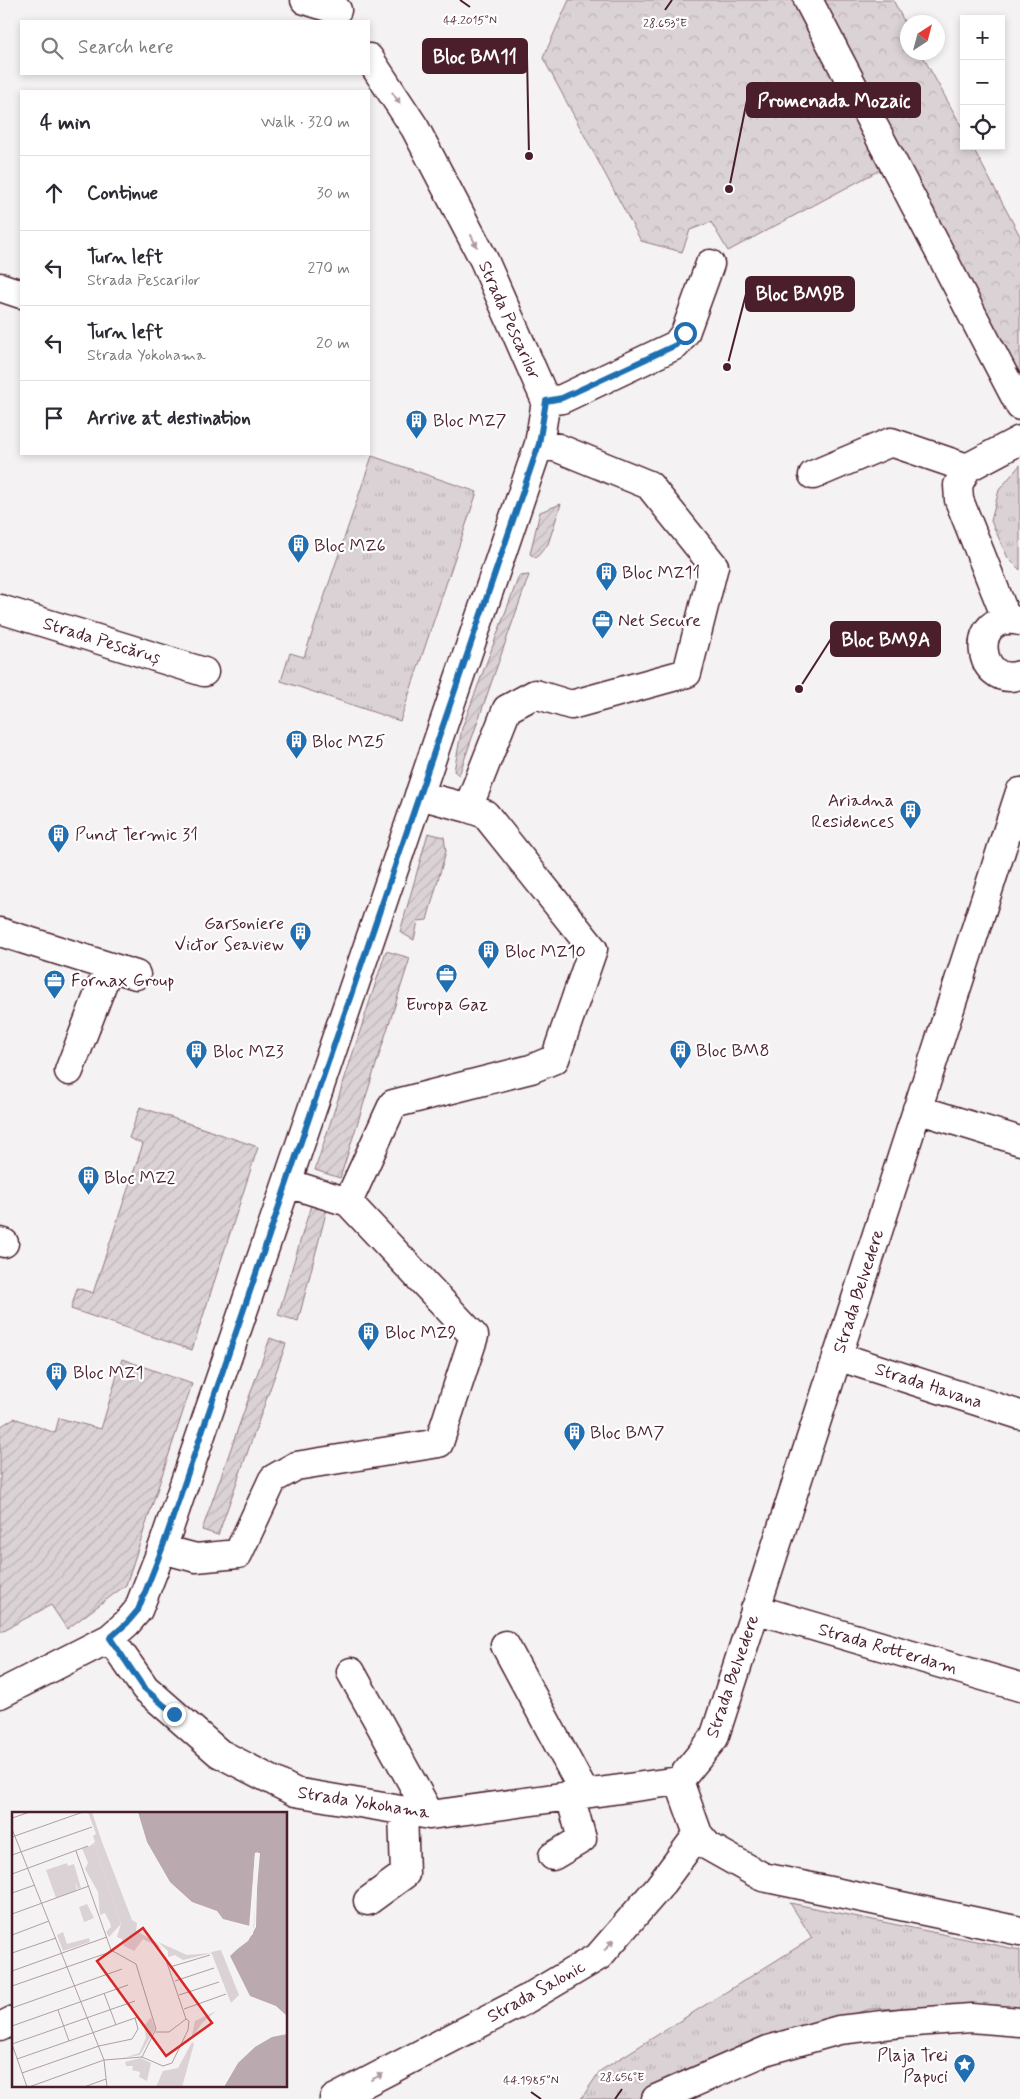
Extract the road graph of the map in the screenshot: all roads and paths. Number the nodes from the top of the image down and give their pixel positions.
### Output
1 (305, 0) edge
2 (808, 0) edge
3 (338, 10) edge
4 (370, 60) edge
5 (710, 264) dead end
6 (0, 287) edge
7 (20, 294) edge
8 (546, 401) junction
9 (1020, 406) edge
10 (1020, 440) edge
11 (539, 444) junction
12 (967, 468) junction
13 (813, 475) dead end
14 (0, 609) edge
15 (1014, 620) edge
16 (204, 672) dead end
17 (1020, 676) edge
18 (1020, 792) edge
19 (419, 795) junction
20 (468, 808) junction
21 (1010, 858) edge
22 (0, 932) edge
23 (109, 967) junction
24 (136, 975) dead end
25 (69, 1071) dead end
26 (917, 1109) junction
27 (1020, 1141) edge
28 (287, 1183) junction
29 (348, 1202) junction
30 (837, 1356) junction
31 (1020, 1415) edge
32 (162, 1549) junction
33 (755, 1609) junction
34 (110, 1638) junction
35 (505, 1645) dead end
36 (350, 1672) dead end
37 (1020, 1687) edge
38 (0, 1694) edge
39 (679, 1781) junction
40 (578, 1795) junction
41 (402, 1810) junction
42 (430, 1815) junction
43 (698, 1834) junction
44 (553, 1856) dead end
45 (368, 1901) dead end
46 (1020, 1930) edge
47 (12, 2021) edge
48 (1020, 2022) edge
49 (0, 2028) edge
50 (334, 2099) edge
51 (656, 2099) edge

1 - 3 street
2 - 9 street
4 -> 8 street, Strada Pescarilor
5 - 8 street
6 - 7 street
8 - 11 street, Strada Pescarilor
10 - 12 street
11 - 19 street, Strada Pescarilor
11 - 20 street
12 - 13 street
12 - 15 street
14 - 16 street, Strada Pescăruș
15 - 17 street
18 - 21 street, Strada Belvedere
19 - 20 street
19 - 28 street, Strada Pescarilor
20 - 29 street
21 - 26 street, Strada Belvedere
22 - 23 street
23 - 24 street
23 - 25 street
26 - 27 street
26 - 30 street, Strada Belvedere
28 - 29 street
28 - 32 street, Strada Pescarilor
29 - 32 street
30 - 31 street, Strada Havana
30 - 33 street, Strada Belvedere
32 - 34 street, Strada Pescarilor
33 - 37 street, Strada Rotterdam
33 - 39 street, Strada Belvedere
34 - 38 street, Strada Pescarilor
34 - 41 street, Strada Yokohama
35 - 40 street
36 - 42 street
39 - 40 street, Strada Yokohama
39 - 43 street
40 - 42 street, Strada Yokohama
40 - 44 street
41 - 42 street, Strada Yokohama
41 - 45 street
43 - 46 street
50 -> 43 street, Strada Salonic
47 - 49 street
48 - 51 street

